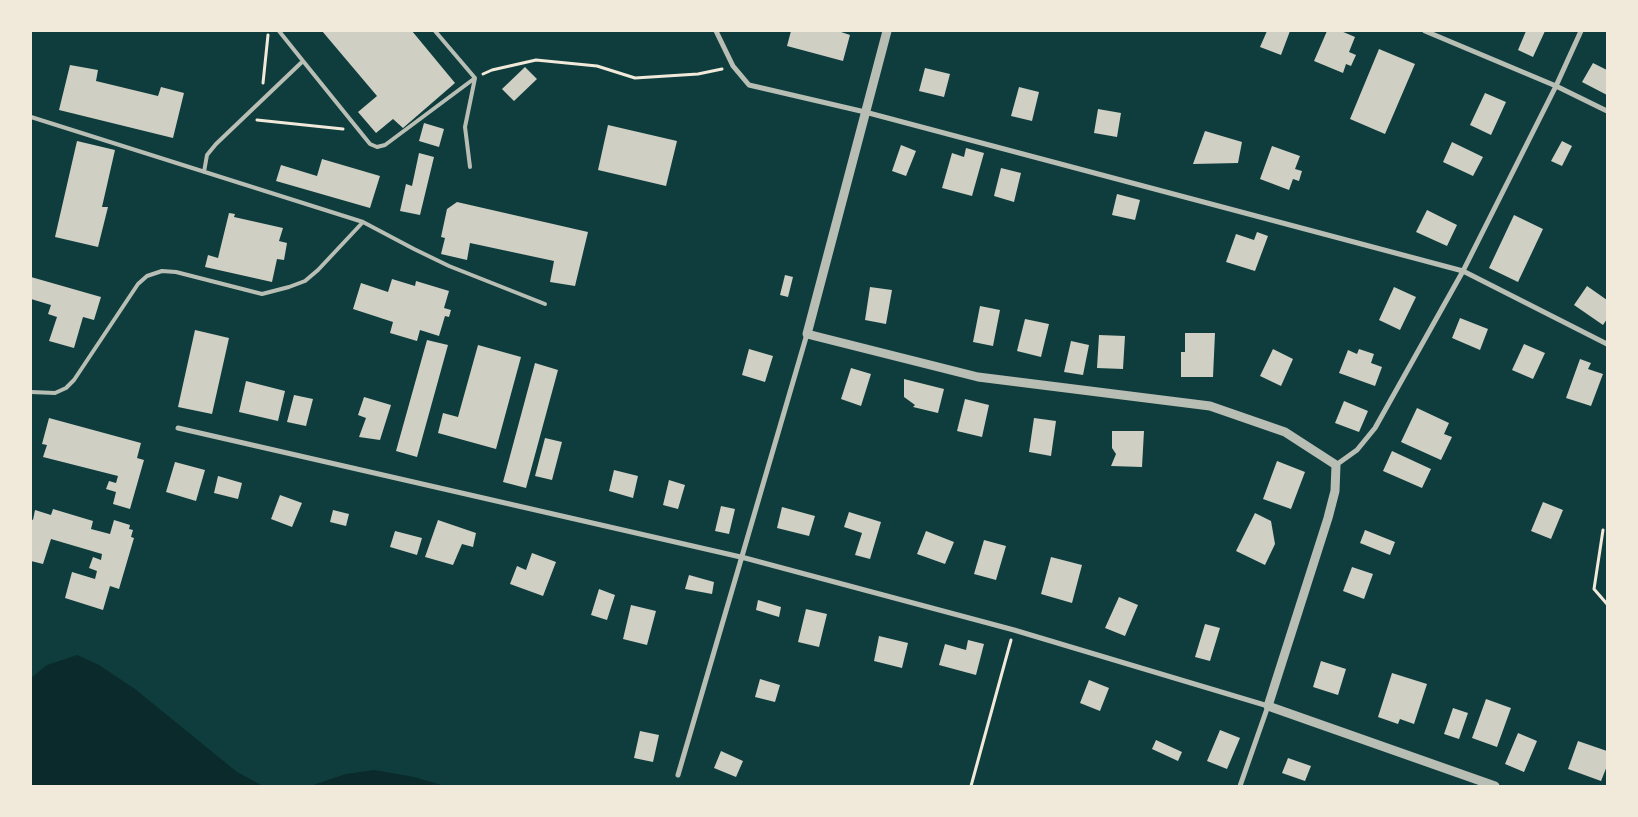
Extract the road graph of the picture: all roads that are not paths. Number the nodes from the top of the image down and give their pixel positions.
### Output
1 (279, 31) edge
2 (435, 31) edge
3 (716, 31) edge
4 (887, 31) edge
5 (1425, 31) edge
6 (1581, 31) edge
7 (303, 61) junction
8 (475, 78) junction
9 (1556, 86) junction
10 (1607, 111) edge
11 (865, 112) junction
12 (31, 117) edge
13 (470, 167) dead end
14 (204, 172) junction
15 (363, 222) junction
16 (1463, 271) junction
17 (545, 304) dead end
18 (807, 334) junction
19 (1607, 344) edge
20 (31, 392) edge
21 (178, 428) dead end
22 (1336, 465) junction
23 (742, 557) junction
24 (1268, 706) junction
25 (678, 775) dead end
26 (1240, 786) edge
27 (1494, 786) edge

1 - 7 lane
2 - 8 lane
3 - 11 street
4 - 11 street
5 - 9 street
6 - 9 street
7 - 8 lane
7 - 14 lane
8 - 13 lane
9 - 10 street
9 - 16 street
11 - 16 street
11 - 18 street
12 - 14 lane
14 - 15 lane
15 - 17 lane
15 - 20 lane
16 - 19 street
16 - 22 street
18 - 22 street
18 - 23 street
21 - 23 street
22 - 24 street
23 - 24 street
23 - 25 street
24 - 26 street
24 - 27 street

